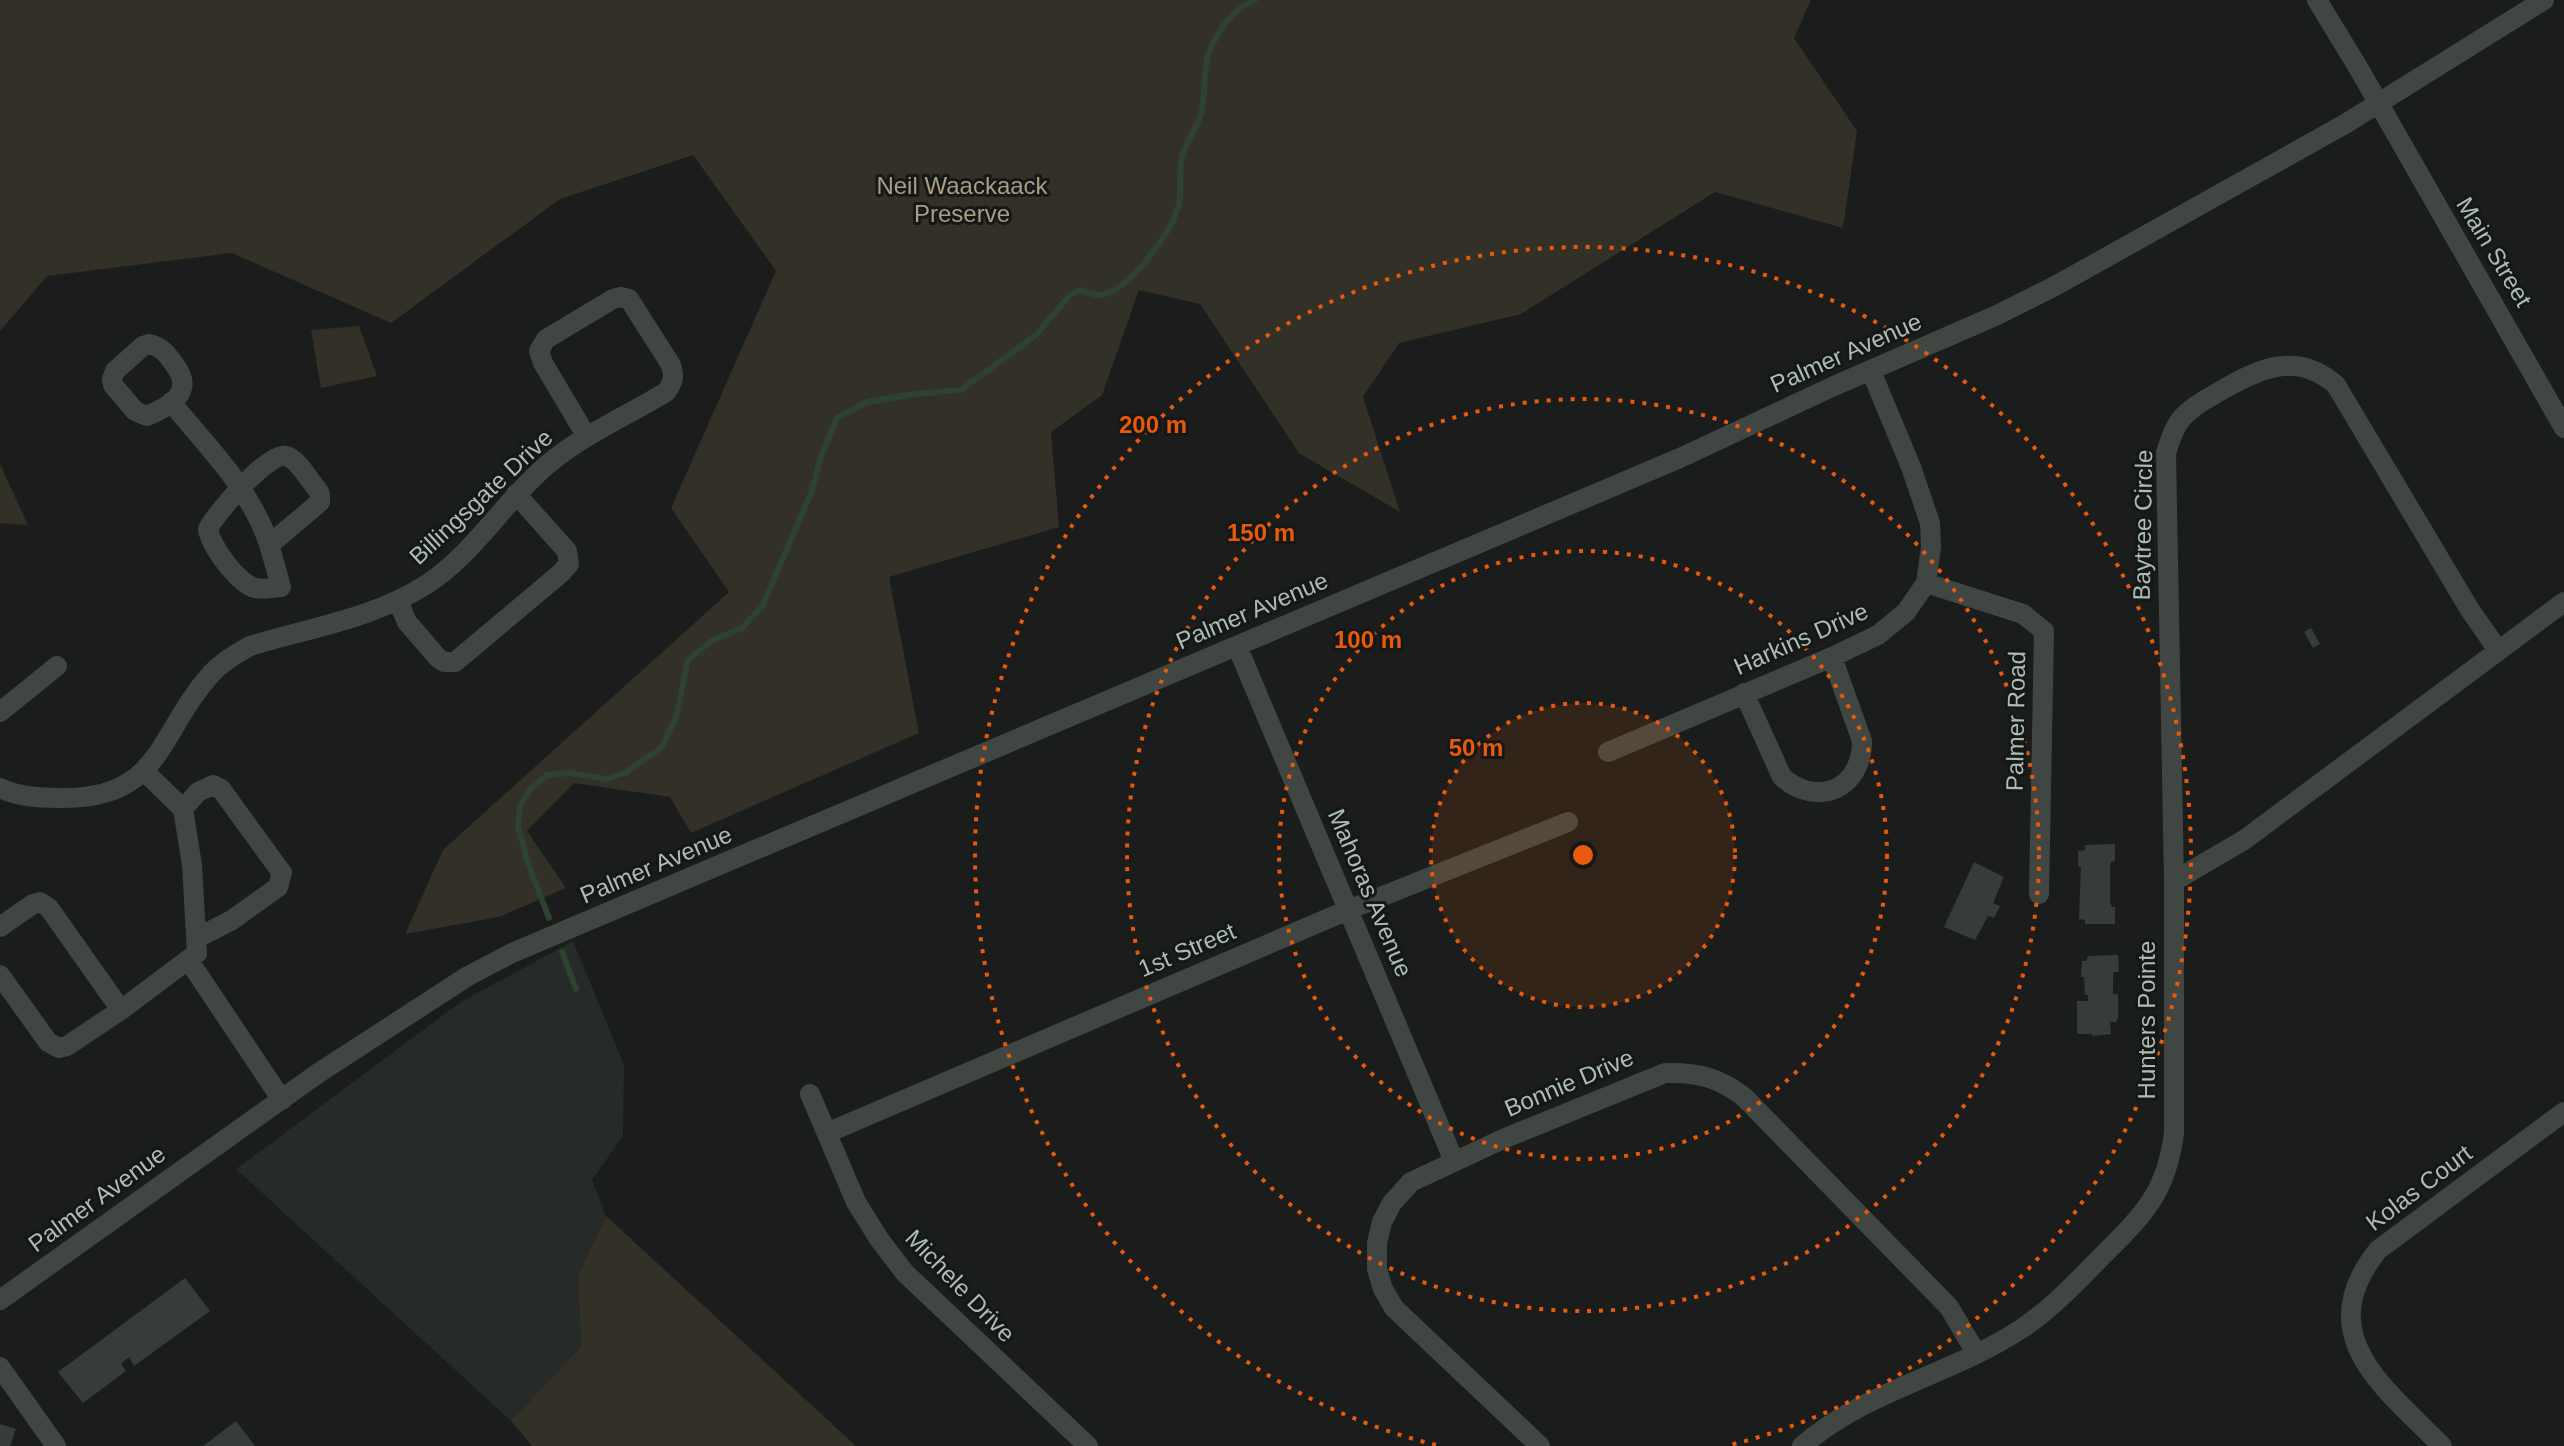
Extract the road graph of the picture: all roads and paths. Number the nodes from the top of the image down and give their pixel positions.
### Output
1 (2317, 0) edge
2 (2544, 0) edge
3 (2378, 103) junction
4 (1871, 371) junction
5 (171, 402) dead end
6 (2564, 428) edge
7 (587, 437) junction
8 (241, 488) junction
9 (516, 494) junction
10 (269, 545) junction
11 (1926, 583) junction
12 (398, 601) junction
13 (2564, 602) edge
14 (1237, 646) junction
15 (2498, 650) junction
16 (1832, 657) junction
17 (57, 666) dead end
18 (1744, 693) junction
19 (0, 712) edge
20 (1608, 752) dead end
21 (145, 772) junction
22 (0, 788) edge
23 (183, 809) junction
24 (1568, 822) dead end
25 (2174, 881) junction
26 (2039, 894) dead end
27 (1348, 910) junction
28 (0, 927) edge
29 (197, 938) junction
30 (189, 961) junction
31 (0, 975) edge
32 (121, 1010) junction
33 (810, 1094) dead end
34 (282, 1100) junction
35 (2564, 1112) edge
36 (829, 1132) junction
37 (1454, 1161) junction
38 (0, 1300) edge
39 (1976, 1353) junction
40 (0, 1367) edge
41 (56, 1446) edge
42 (1088, 1446) edge
43 (1540, 1446) edge
44 (1802, 1446) edge
45 (2442, 1446) edge

1 - 3 street, Main Street
2 - 3 street, Palmer Avenue
3 - 4 street, Palmer Avenue
3 - 6 street, Main Street
4 - 11 street, Harkins Drive
4 - 14 street, Palmer Avenue
5 - 8 street
7 - 7 street, Billingsgate Drive
7 - 9 street, Billingsgate Drive
8 - 10 street
8 - 10 street
8 - 10 street
9 - 12 street, Billingsgate Drive
9 - 12 street
11 - 16 street, Harkins Drive
11 - 26 street, Palmer Road
12 - 21 street, Billingsgate Drive
13 - 15 street
14 - 27 street, Mahoras Avenue
14 - 34 street, Palmer Avenue
15 - 25 street
15 - 25 street, Baytree Circle
16 - 18 street, Harkins Drive
16 - 18 street
17 - 19 street
18 - 20 street, Harkins Drive
21 - 22 street
21 - 23 street
23 - 29 street
23 - 29 street
24 - 27 street, 1st Street
25 - 39 street, Hunters Pointe
27 - 36 street, 1st Street
27 - 37 street, Mahoras Avenue
28 - 32 street
29 - 30 street
30 - 32 street
30 - 34 street
31 - 32 street
33 - 36 street, Michele Drive
34 - 38 street, Palmer Avenue
35 - 45 street, Kolas Court
36 - 42 street, Michele Drive
37 - 39 street, Bonnie Drive
37 - 43 street, Bonnie Drive
39 - 44 street, Hunters Pointe
40 - 41 street

